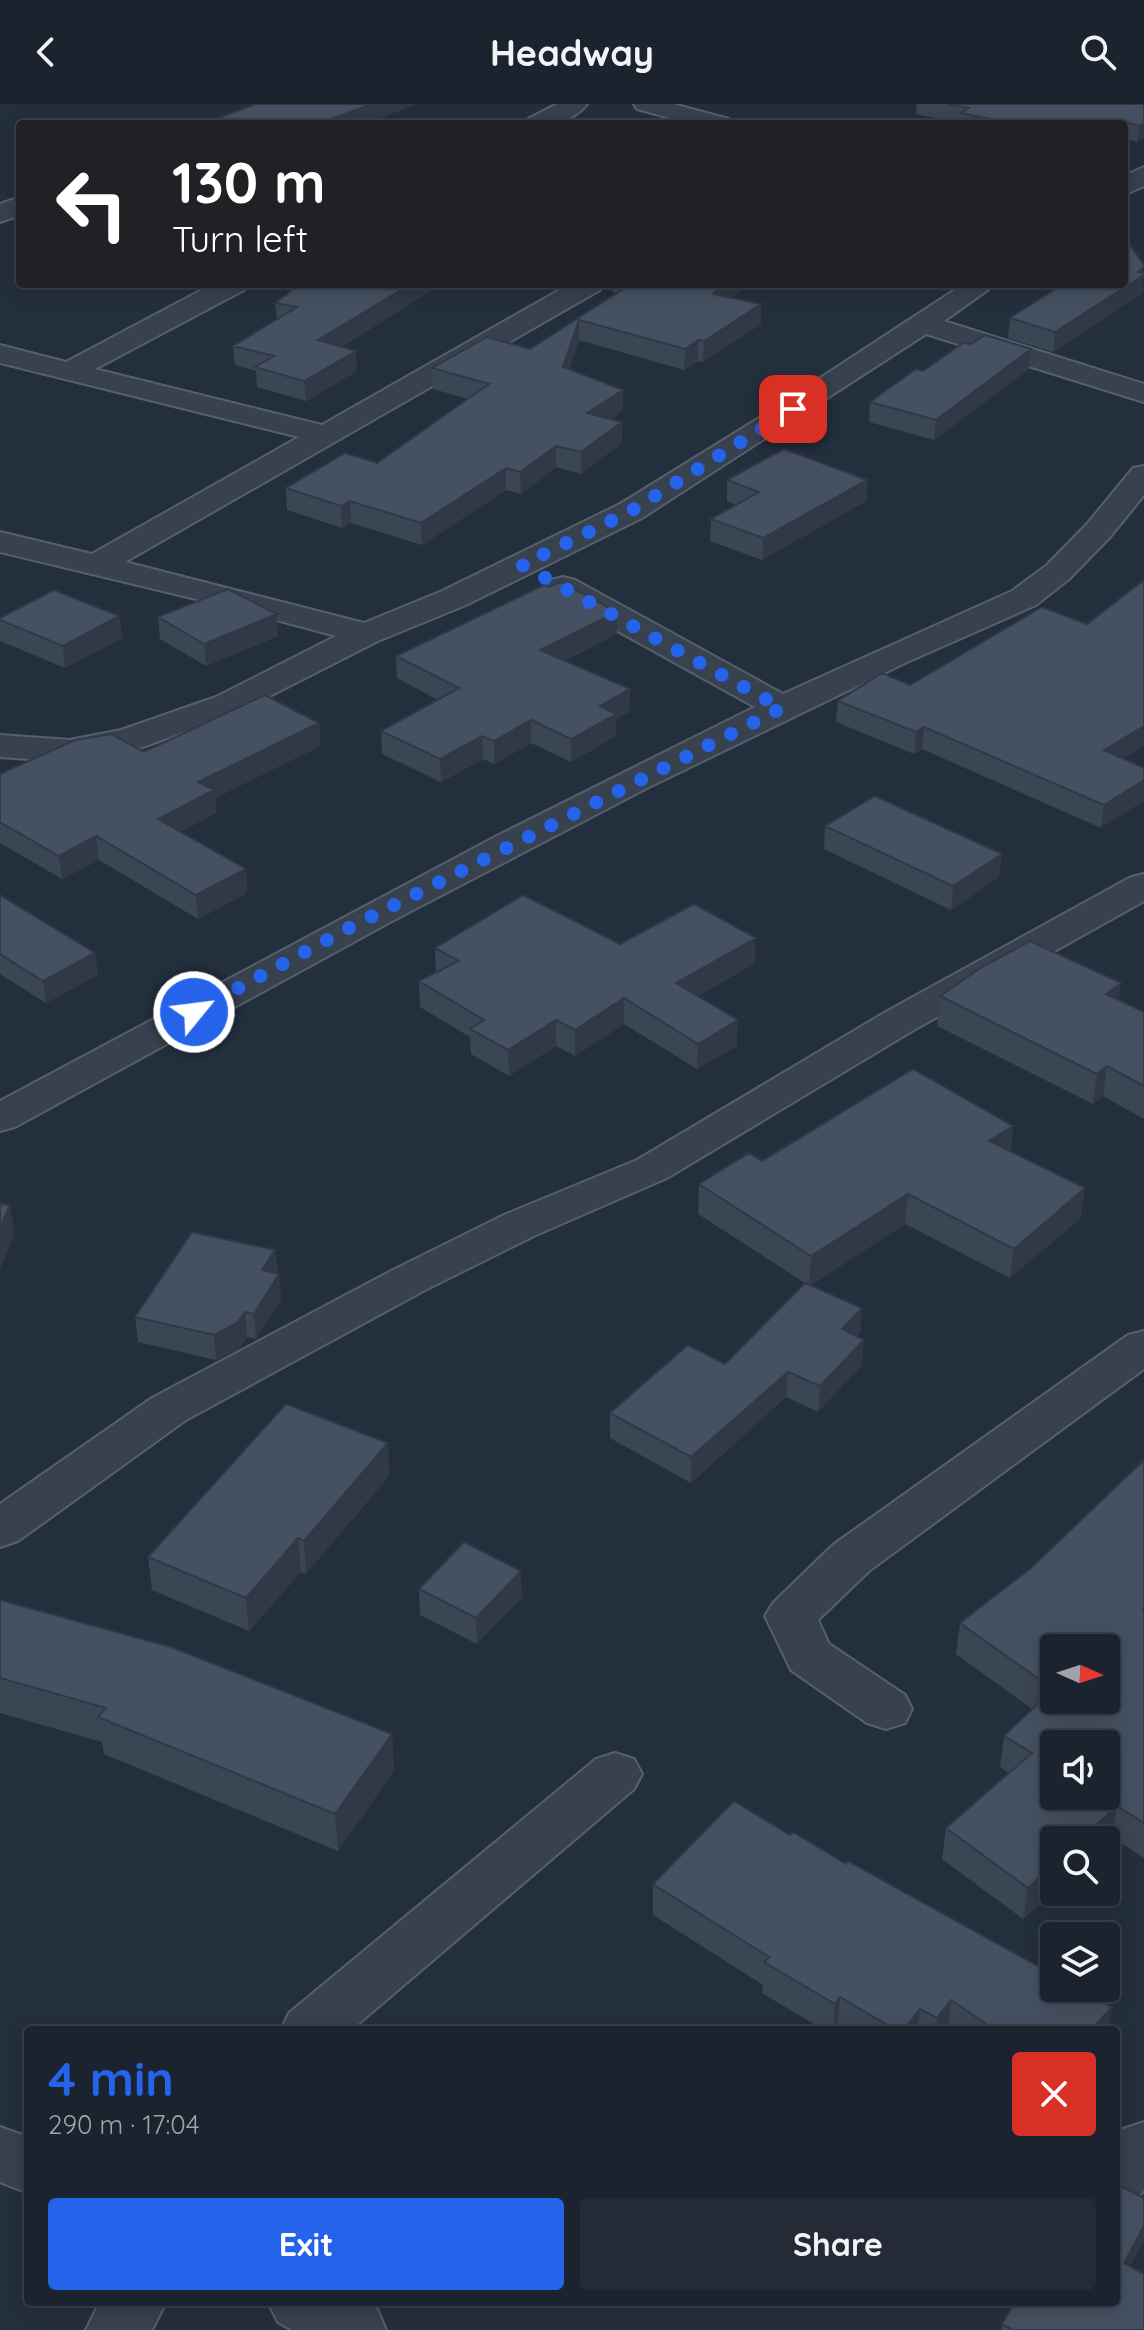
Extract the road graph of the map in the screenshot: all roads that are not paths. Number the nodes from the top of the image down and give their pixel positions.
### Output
1 (575, 104) edge
2 (646, 104) edge
3 (545, 120) edge
4 (705, 120) edge
5 (226, 288) edge
6 (583, 288) edge
7 (976, 288) edge
8 (924, 324) junction
9 (0, 354) edge
10 (70, 371) junction
11 (1144, 393) edge
12 (323, 434) junction
13 (1144, 475) edge
14 (0, 542) edge
15 (97, 565) junction
16 (522, 565) junction
17 (366, 634) junction
18 (782, 708) junction
19 (0, 746) edge
20 (1144, 885) edge
21 (0, 1118) edge
22 (1144, 1346) edge
23 (0, 1529) edge
24 (886, 1709) dead end
25 (615, 1774) dead end
26 (315, 2026) edge
27 (1144, 2148) edge
28 (0, 2153) edge
29 (24, 2164) edge
30 (1120, 2174) edge
31 (132, 2306) edge
32 (308, 2306) edge
33 (118, 2330) edge
34 (354, 2330) edge

1 - 3 street
2 - 4 street
5 - 10 street
6 - 12 street
7 - 8 street
8 - 11 street
8 - 16 street
9 - 10 street
10 - 12 street
12 - 15 street
13 - 18 street
14 - 15 street
15 - 17 street
16 - 17 street
16 - 18 street
17 - 19 street
18 - 21 street
20 - 23 street
22 - 24 street
25 - 26 street
27 - 30 street
28 - 29 street
31 - 33 street
32 - 34 street

